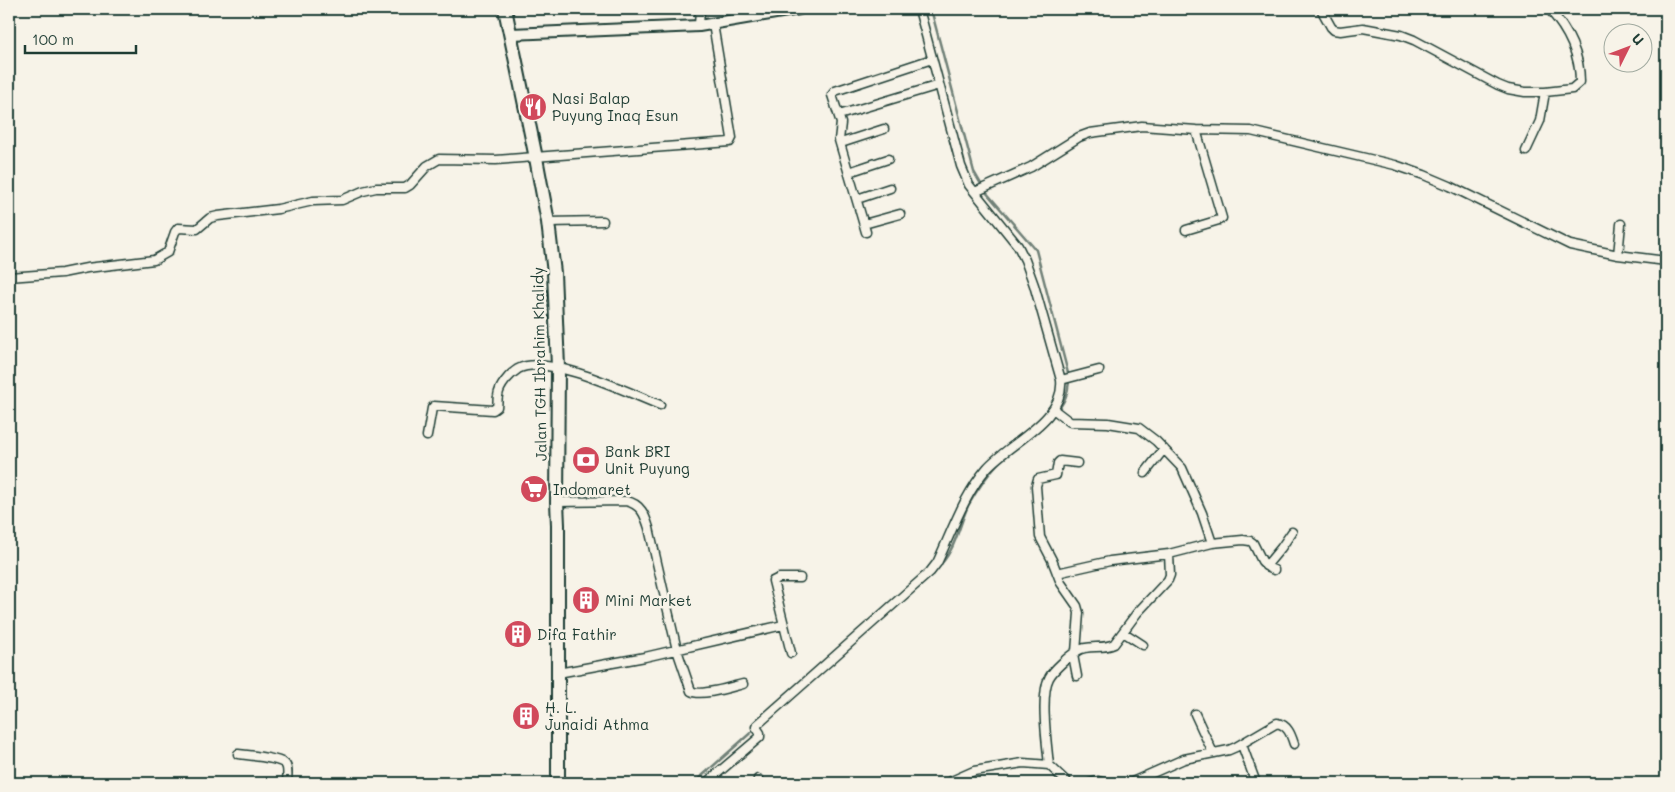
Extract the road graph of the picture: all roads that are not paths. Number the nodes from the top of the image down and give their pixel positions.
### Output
1 (505, 9) edge
2 (700, 9) edge
3 (799, 9) edge
4 (919, 9) edge
5 (1321, 9) edge
6 (1549, 9) edge
7 (713, 24) junction
8 (699, 26) junction
9 (511, 34) junction
10 (932, 59) junction
11 (939, 85) junction
12 (1545, 92) junction
13 (839, 115) junction
14 (884, 129) dead end
15 (1196, 130) junction
16 (841, 143) junction
17 (1526, 151) dead end
18 (536, 158) junction
19 (888, 159) dead end
20 (849, 172) junction
21 (890, 188) dead end
22 (980, 190) junction
23 (857, 199) junction
24 (900, 214) dead end
25 (548, 222) junction
26 (603, 222) dead end
27 (1621, 224) dead end
28 (1186, 230) dead end
29 (1618, 255) junction
30 (1666, 260) edge
31 (9, 277) edge
32 (558, 367) junction
33 (1099, 370) dead end
34 (1067, 379) junction
35 (660, 405) dead end
36 (1056, 411) junction
37 (427, 436) dead end
38 (1164, 449) junction
39 (1077, 463) dead end
40 (1145, 473) dead end
41 (557, 502) junction
42 (1292, 532) dead end
43 (1212, 543) junction
44 (1169, 554) junction
45 (1266, 566) junction
46 (1274, 570) dead end
47 (1057, 573) junction
48 (800, 578) dead end
49 (783, 625) junction
50 (1123, 632) junction
51 (1143, 645) dead end
52 (677, 650) junction
53 (791, 653) dead end
54 (1075, 653) junction
55 (558, 673) junction
56 (1077, 676) dead end
57 (743, 684) dead end
58 (1195, 714) dead end
59 (1294, 744) dead end
60 (1242, 745) junction
61 (1213, 753) junction
62 (238, 754) dead end
63 (1049, 765) junction
64 (287, 783) edge
65 (558, 783) edge
66 (706, 783) edge
67 (947, 783) edge
68 (1068, 783) edge
69 (1090, 783) edge
70 (1105, 783) edge
71 (1130, 783) edge
72 (1256, 783) edge

1 - 9 main road, Jalan TGH Ibrahim Khalidy
2 - 8 street
3 - 7 street
4 - 10 street
5 - 12 street
6 - 12 street
7 - 8 street
7 - 18 street
8 - 9 street
9 - 18 main road, Jalan TGH Ibrahim Khalidy
10 - 11 street
10 - 13 street
11 - 13 street
11 - 22 street
12 - 17 street
13 - 16 street
14 - 16 street
15 - 22 street
15 - 28 street
15 - 29 street
16 - 20 street
18 - 25 main road, Jalan TGH Ibrahim Khalidy
18 - 31 street
19 - 20 street
20 - 23 street
21 - 23 street
22 - 34 street
23 - 24 street
25 - 26 street
25 - 32 main road, Jalan TGH Ibrahim Khalidy
27 - 29 street
29 - 30 street
32 - 35 street
32 - 37 street
32 - 41 main road, Jalan TGH Ibrahim Khalidy
33 - 34 street
34 - 36 street
36 - 38 street
36 - 66 street
38 - 40 street
38 - 43 street
39 - 47 street
41 - 52 street
41 - 55 main road, Jalan TGH Ibrahim Khalidy
42 - 45 street
43 - 44 street
43 - 45 street
44 - 47 street
44 - 50 street
45 - 46 street
47 - 54 street
48 - 49 street
49 - 52 street
49 - 53 street
50 - 51 street
50 - 54 street
52 - 55 street
52 - 57 street
54 - 56 street
54 - 63 street
55 - 65 main road, Jalan TGH Ibrahim Khalidy
58 - 61 street
59 - 60 street
60 - 61 street
60 - 72 street
61 - 71 street
62 - 64 street
63 - 67 street
63 - 68 street
69 - 70 street

